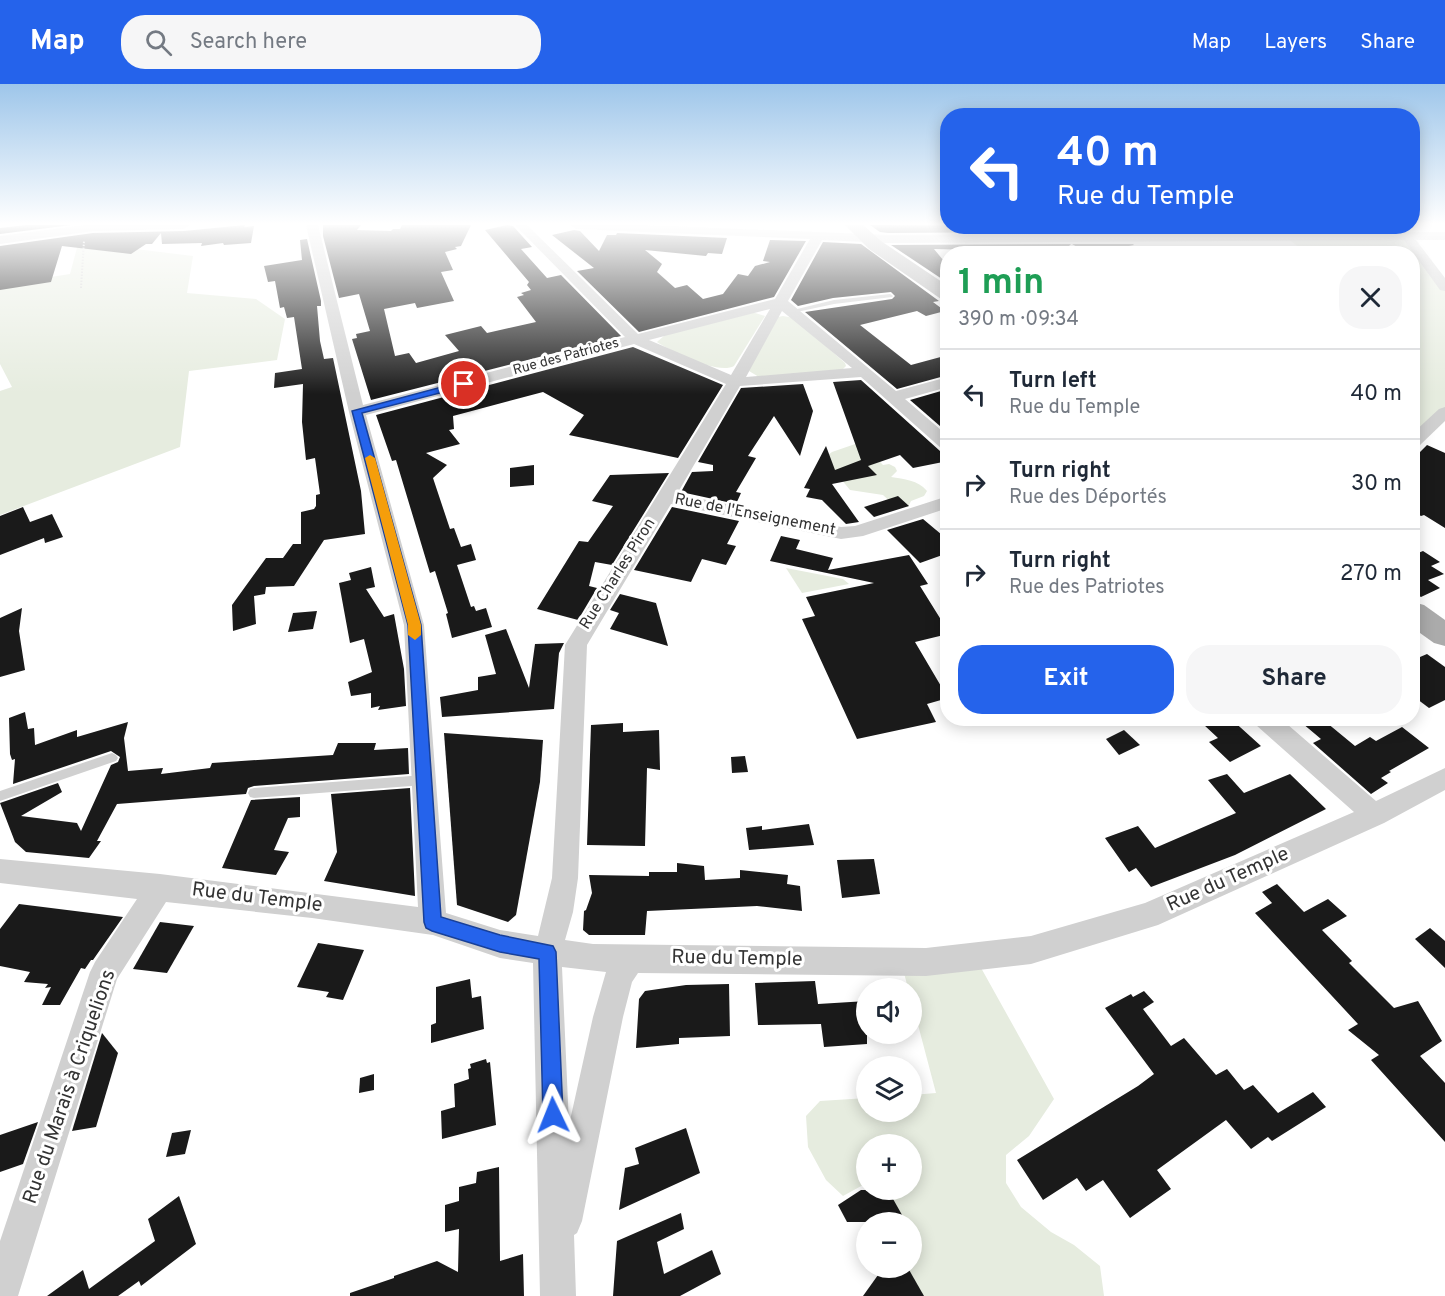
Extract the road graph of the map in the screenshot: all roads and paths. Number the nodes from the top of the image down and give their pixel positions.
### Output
1 (81, 282) edge
2 (326, 282) edge
3 (578, 282) edge
4 (797, 282) edge
5 (81, 288) dead end
6 (890, 297) dead end
7 (786, 306) junction
8 (635, 339) junction
9 (865, 372) junction
10 (735, 382) junction
11 (940, 384) edge
12 (893, 397) junction
13 (357, 411) junction
14 (1445, 412) edge
15 (1420, 435) edge
16 (940, 438) edge
17 (666, 497) junction
18 (940, 505) edge
19 (1420, 619) edge
20 (1445, 636) edge
21 (1273, 726) edge
22 (112, 758) dead end
23 (1445, 778) edge
24 (424, 780) junction
25 (254, 793) dead end
26 (0, 796) edge
27 (1375, 815) junction
28 (2, 874) edge
29 (160, 887) junction
30 (432, 922) junction
31 (547, 952) junction
32 (631, 958) junction
33 (557, 1258) junction
34 (0, 1296) edge
35 (558, 1296) edge

1 - 5 path
2 - 13 street
3 - 8 street
4 - 7 street, Rue Charles Piron
6 - 7 lane
7 - 8 street, Rue des Patriotes
7 - 9 street
7 - 10 street, Rue Charles Piron
8 - 10 street
8 - 13 street, Rue des Patriotes
9 - 10 street
9 - 12 street
10 - 17 street, Rue Charles Piron
11 - 12 street
12 - 16 street
13 - 24 street
14 - 15 street
17 - 18 street, Rue de l'Enseignement
17 - 31 street, Rue Charles Piron
19 - 20 main road
21 - 27 street
22 - 26 lane
23 - 27 street, Rue du Temple
24 - 25 lane
24 - 30 street
27 - 32 street, Rue du Temple
28 - 29 street, Rue du Temple
29 - 30 street, Rue du Temple
29 - 34 street, Rue du Marais à Criquelions
30 - 31 street, Rue du Temple
31 - 32 street, Rue du Temple
31 - 33 street
32 - 33 street
33 - 35 street

